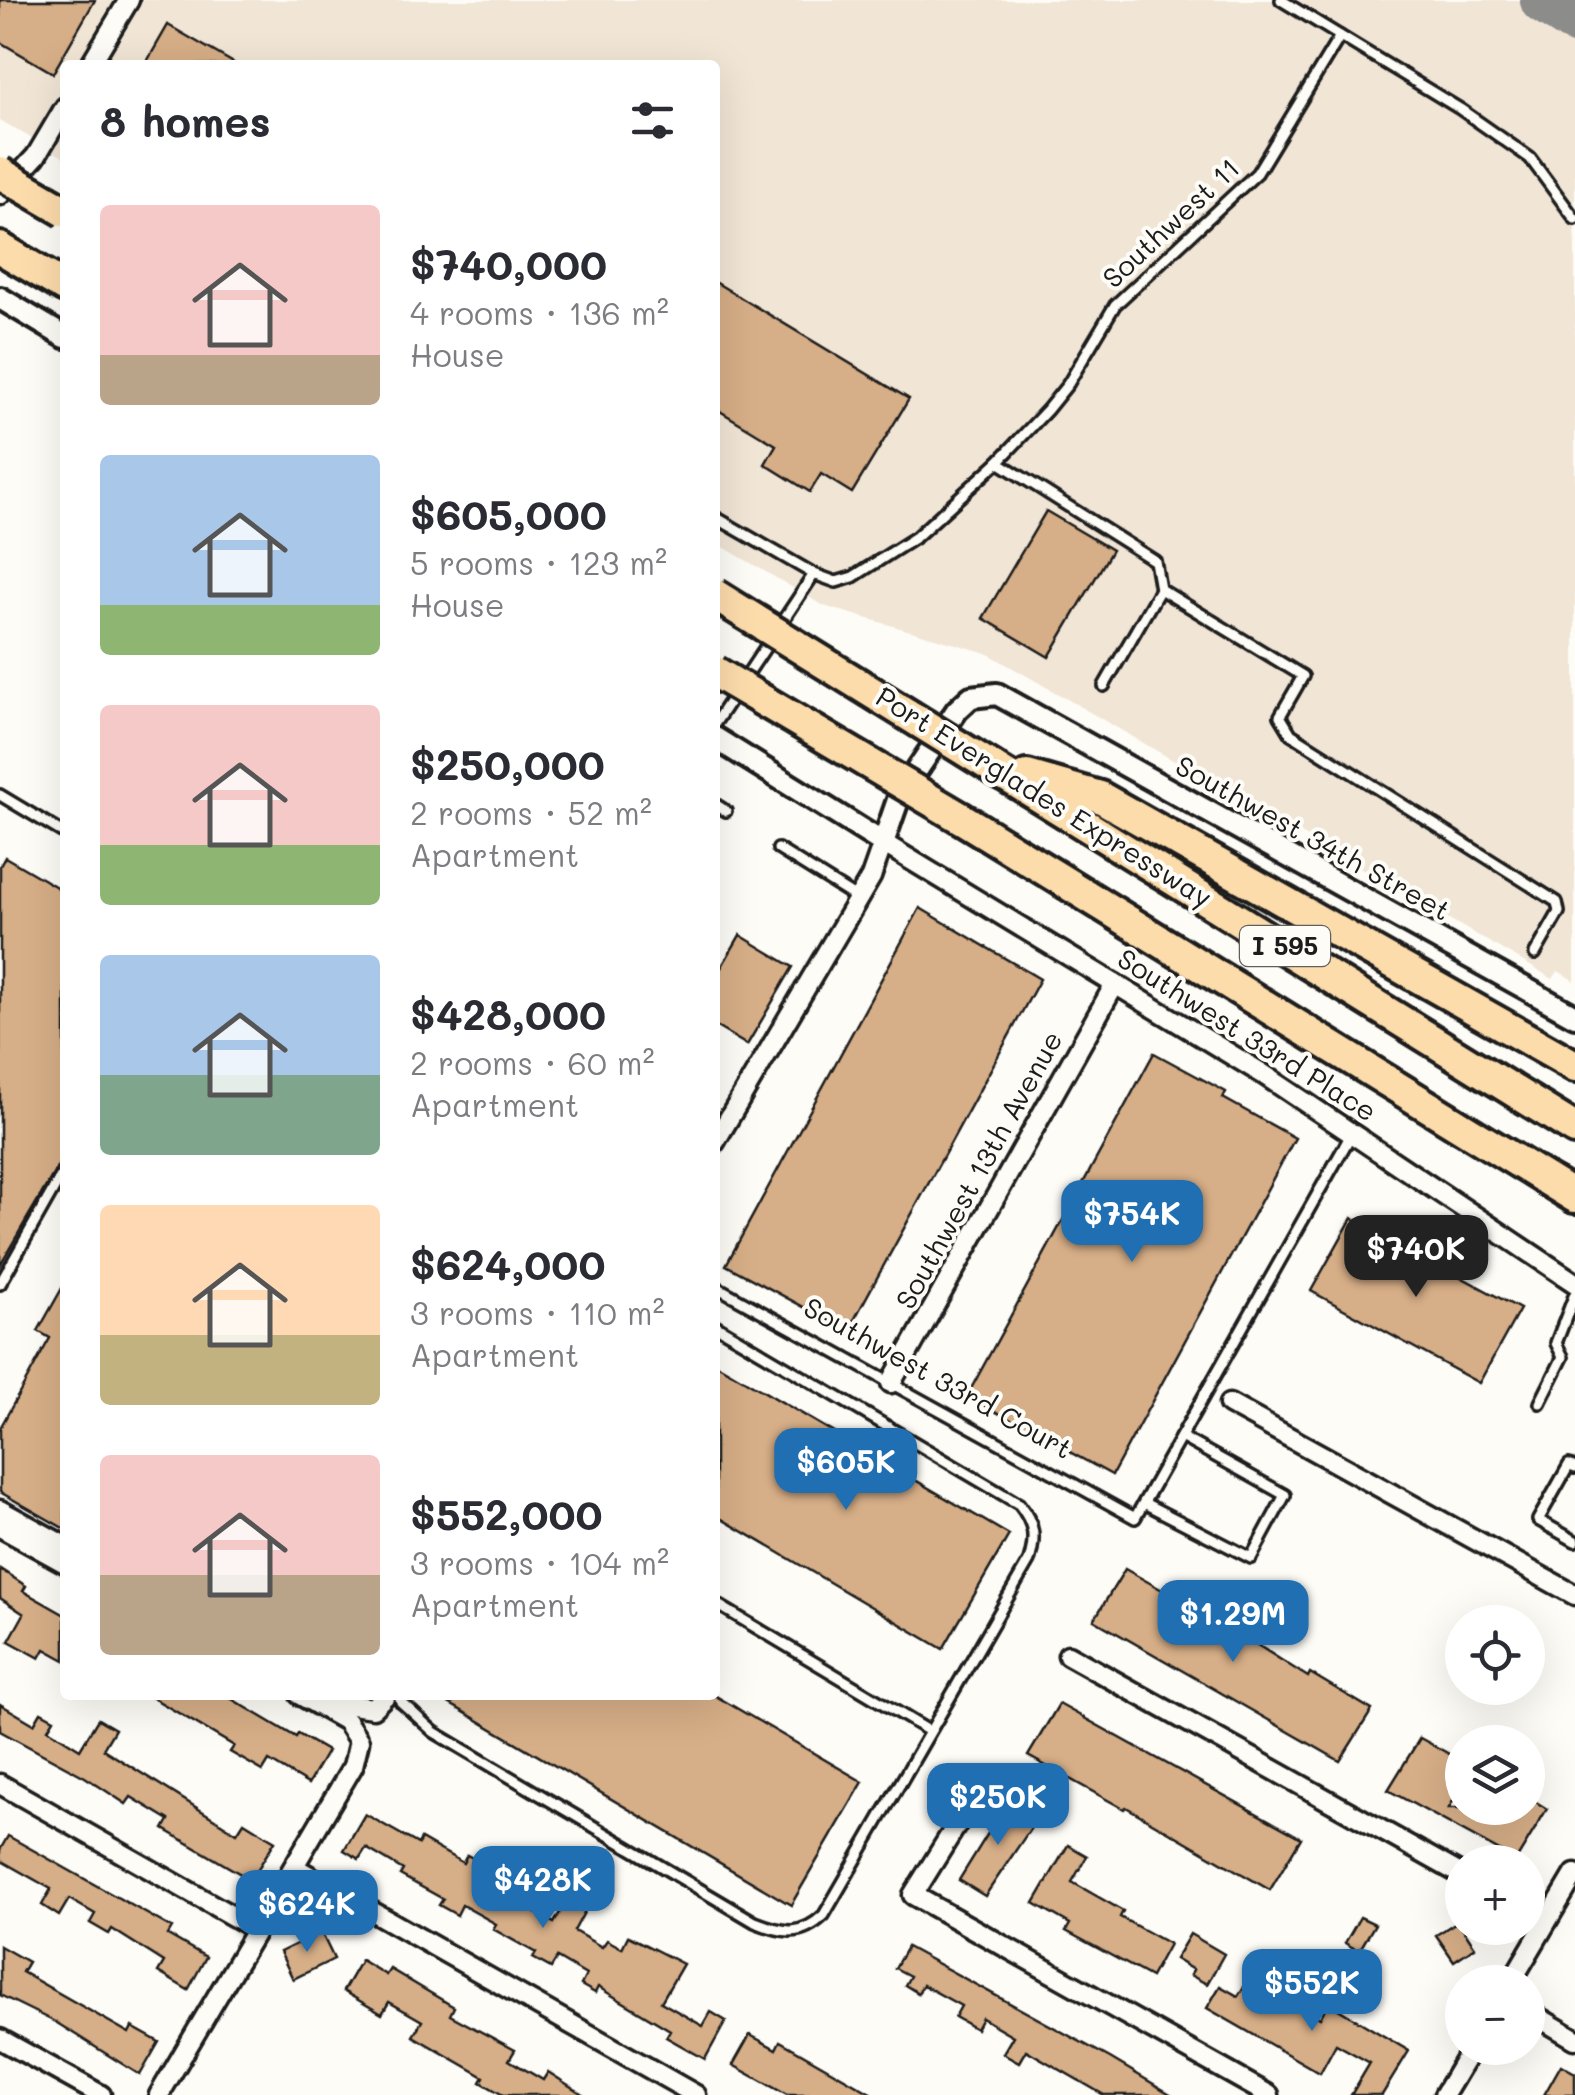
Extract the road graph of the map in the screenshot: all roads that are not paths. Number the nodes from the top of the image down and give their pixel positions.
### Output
1 (128, 0) edge
2 (1281, 0) edge
3 (1340, 36) junction
4 (93, 60) edge
5 (60, 115) edge
6 (0, 173) edge
7 (0, 194) edge
8 (60, 208) edge
9 (1575, 220) edge
10 (0, 248) edge
11 (60, 284) edge
12 (0, 298) edge
13 (60, 334) edge
14 (998, 462) junction
15 (720, 520) edge
16 (814, 574) junction
17 (1160, 588) junction
18 (720, 598) edge
19 (720, 675) edge
20 (1104, 686) dead end
21 (720, 715) edge
22 (720, 741) edge
23 (992, 767) junction
24 (0, 795) edge
25 (720, 807) edge
26 (726, 811) dead end
27 (60, 831) edge
28 (883, 843) junction
29 (778, 849) dead end
30 (858, 899) junction
31 (1535, 954) dead end
32 (1115, 984) junction
33 (1575, 1016) edge
34 (1575, 1066) edge
35 (1575, 1129) edge
36 (1352, 1133) junction
37 (720, 1134) edge
38 (1502, 1150) junction
39 (60, 1178) edge
40 (1575, 1197) edge
41 (1575, 1220) edge
42 (1575, 1283) edge
43 (0, 1284) edge
44 (720, 1289) edge
45 (1575, 1294) edge
46 (720, 1328) edge
47 (891, 1384) junction
48 (1540, 1403) dead end
49 (1229, 1404) dead end
50 (1181, 1437) junction
51 (1575, 1468) edge
52 (1144, 1502) junction
53 (0, 1510) edge
54 (0, 1527) edge
55 (1575, 1541) edge
56 (60, 1543) edge
57 (60, 1560) edge
58 (1575, 1596) edge
59 (720, 1606) edge
60 (1068, 1655) dead end
61 (309, 1700) edge
62 (343, 1700) edge
63 (400, 1700) edge
64 (379, 1701) edge
65 (929, 1731) junction
66 (0, 1784) edge
67 (982, 1784) dead end
68 (1445, 1866) edge
69 (294, 1868) junction
70 (1575, 1874) edge
71 (1546, 1922) joint
72 (257, 1930) junction
73 (1521, 1965) edge
74 (1545, 2022) edge
75 (0, 2039) edge
76 (1575, 2039) edge
77 (1462, 2065) edge
78 (100, 2095) edge
79 (159, 2095) edge
80 (696, 2095) edge
81 (1270, 2095) edge
82 (1444, 2095) edge

1 - 4 street
2 - 3 lane
3 - 9 lane
3 - 14 lane, Southwest 11
5 - 7 street
6 - 8 highway, bridge
10 - 11 highway
12 - 13 street
14 - 16 lane, Southwest 11
14 - 17 lane
15 - 16 lane
16 - 21 lane
17 - 20 lane
17 - 31 lane
18 - 23 highway, Port Everglades Expressway / I 595, bridge
19 - 38 highway, I 595, bridge
22 - 28 street
23 - 34 highway
23 - 35 highway, Port Everglades Expressway / I 595
24 - 27 lane
25 - 26 lane
28 - 30 street
28 - 32 street, Southwest 33rd Place
28 - 33 street, Southwest 34th Street
29 - 30 lane
30 - 37 street
32 - 36 street, Southwest 33rd Place
32 - 47 street, Southwest 13th Avenue
36 - 42 street, Southwest 33rd Place
36 - 50 lane
38 - 40 highway, I 595
38 - 41 highway
39 - 43 lane
44 - 47 lane, Southwest 33rd Court
45 - 48 lane
46 - 65 lane
47 - 52 lane, Southwest 33rd Court
49 - 58 street
50 - 52 lane
50 - 52 lane
51 - 55 lane
53 - 56 street
54 - 57 street
59 - 65 lane
60 - 68 street
61 - 69 street
62 - 64 street
63 - 65 lane
66 - 72 street
67 - 81 street
69 - 72 street
69 - 80 street
70 - 71 street
71 - 73 street
72 - 79 street
74 - 76 street
75 - 78 street
77 - 82 street

